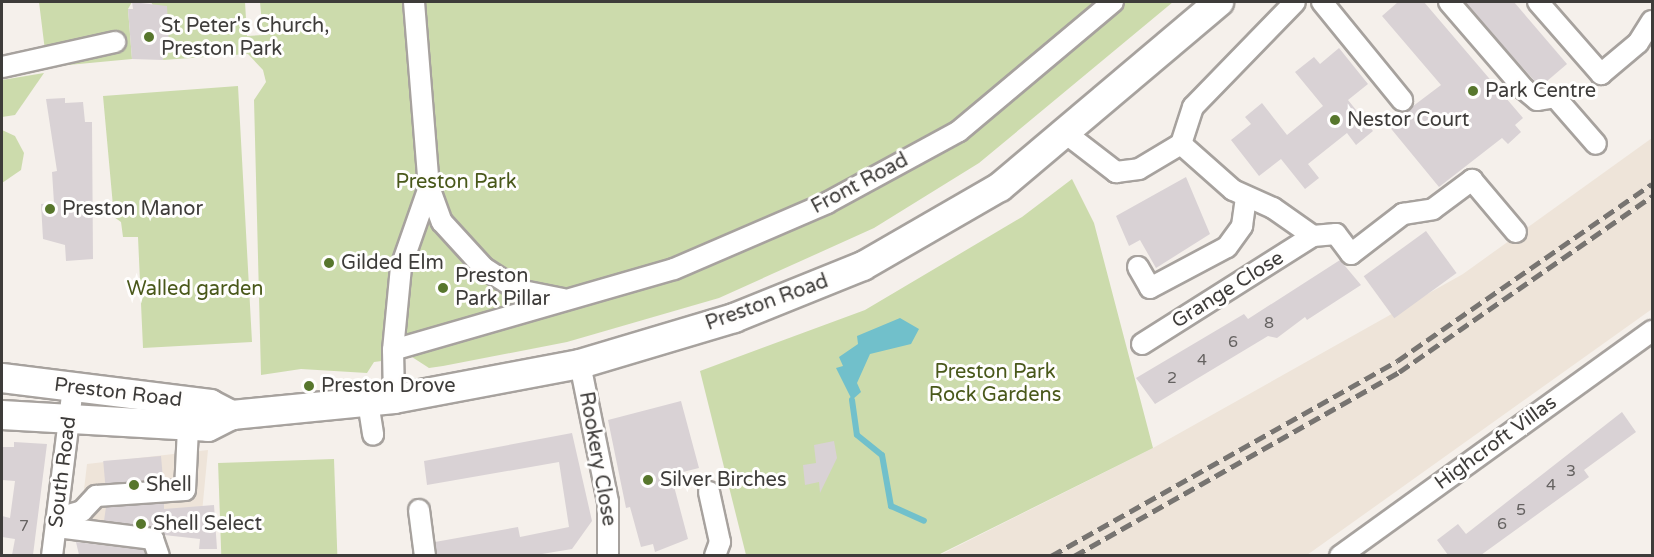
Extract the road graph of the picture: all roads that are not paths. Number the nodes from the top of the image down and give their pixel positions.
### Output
1 (414, 2) edge
2 (1113, 2) edge
3 (1219, 2) edge
4 (1294, 2) edge
5 (1322, 2) edge
6 (1449, 2) edge
7 (1538, 2) edge
8 (1653, 21) edge
9 (115, 42) dead end
10 (2, 67) edge
11 (1402, 100) dead end
12 (1068, 135) junction
13 (1180, 144) junction
14 (1596, 144) dead end
15 (429, 187) junction
16 (1246, 198) junction
17 (1516, 232) dead end
18 (1313, 236) junction
19 (1138, 267) dead end
20 (571, 300) junction
21 (1653, 331) edge
22 (1142, 344) dead end
23 (393, 350) junction
24 (580, 364) junction
25 (2, 378) edge
26 (72, 388) junction
27 (381, 401) junction
28 (2, 415) edge
29 (232, 415) junction
30 (68, 423) junction
31 (188, 429) junction
32 (372, 435) dead end
33 (709, 492) dead end
34 (419, 510) dead end
35 (57, 522) junction
36 (52, 555) edge
37 (159, 555) edge
38 (425, 555) edge
39 (608, 555) edge
40 (715, 555) edge
41 (1340, 555) edge

1 - 15 street, Front Road
2 - 20 street, Front Road
3 - 12 highway, Preston Road
4 - 13 street
5 - 11 street
6 - 14 street
7 - 8 street
9 - 10 street
12 - 13 street
12 - 24 highway, Preston Road
13 - 16 street, Grange Close
15 - 20 street, Front Road
15 - 23 street, Front Road
16 - 18 street, Grange Close
16 - 19 street
17 - 18 street, Grange Close
18 - 22 street, Grange Close
20 - 23 street, Front Road
21 - 41 street, Highcroft Villas
23 - 27 street
24 - 27 highway, Preston Road
24 - 39 street, Rookery Close
25 - 26 highway, Preston Road
26 - 29 highway, Preston Road
26 - 30 street, South Road
27 - 29 highway, Preston Road
27 - 32 street
28 - 30 highway, Preston Road
29 - 31 highway, Preston Road
30 - 31 highway, Preston Road
30 - 35 street, South Road
31 - 35 street
33 - 40 street
34 - 38 street
35 - 36 street, South Road
35 - 37 street

